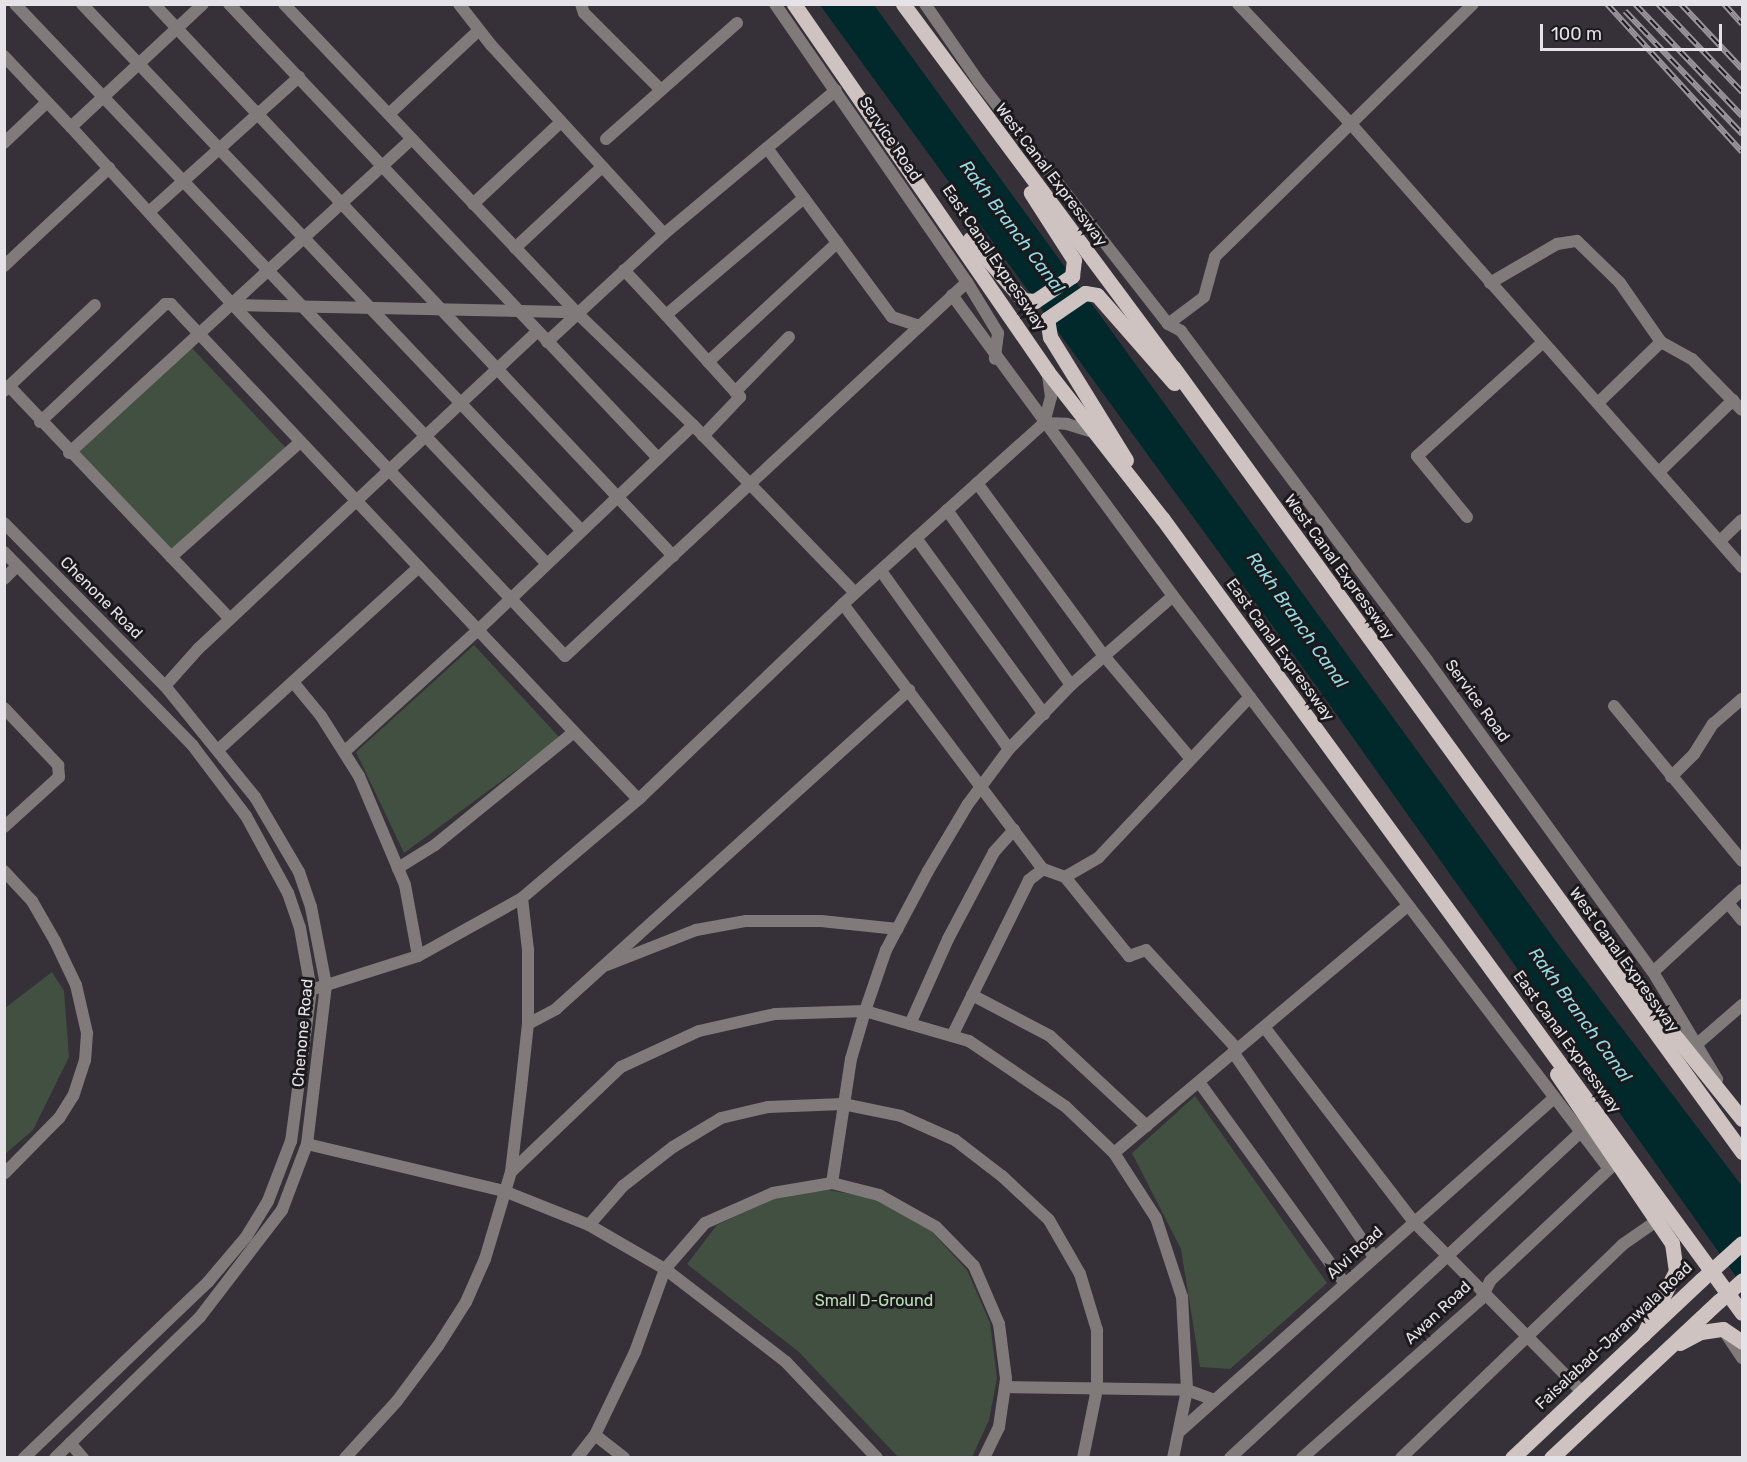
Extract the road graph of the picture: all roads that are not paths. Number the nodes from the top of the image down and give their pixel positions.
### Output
1 (15, 4) edge
2 (82, 4) edge
3 (154, 4) edge
4 (203, 4) edge
5 (229, 4) edge
6 (284, 4) edge
7 (459, 4) edge
8 (581, 4) edge
9 (775, 4) edge
10 (794, 4) edge
11 (903, 4) edge
12 (925, 4) edge
13 (1238, 4) edge
14 (1473, 4) edge
15 (737, 23) dead end
16 (178, 29) junction
17 (479, 30) junction
18 (4, 56) edge
19 (138, 62) junction
20 (298, 77) junction
21 (661, 90) junction
22 (836, 90) junction
23 (102, 98) junction
24 (47, 102) junction
25 (973, 102) junction
26 (256, 112) junction
27 (389, 114) junction
28 (561, 122) junction
29 (1351, 124) junction
30 (70, 127) junction
31 (412, 139) junction
32 (606, 139) dead end
33 (4, 143) edge
34 (216, 148) junction
35 (767, 148) junction
36 (898, 151) junction
37 (382, 166) junction
38 (602, 167) junction
39 (109, 168) junction
40 (182, 182) junction
41 (804, 198) junction
42 (342, 204) junction
43 (473, 204) junction
44 (149, 212) junction
45 (664, 234) junction
46 (303, 238) junction
47 (837, 243) junction
48 (515, 248) junction
49 (6, 262) edge
50 (624, 270) junction
51 (268, 272) junction
52 (967, 282) junction
53 (1490, 283) junction
54 (952, 296) junction
55 (95, 305) dead end
56 (233, 305) junction
57 (302, 307) junction
58 (375, 309) junction
59 (440, 309) junction
60 (518, 310) junction
61 (577, 313) junction
62 (666, 315) junction
63 (1168, 324) junction
64 (920, 326) junction
65 (537, 332) junction
66 (196, 335) junction
67 (789, 337) dead end
68 (547, 342) junction
69 (1543, 342) junction
70 (1661, 342) junction
71 (995, 359) junction
72 (708, 362) junction
73 (497, 369) junction
74 (1047, 370) junction
75 (7, 388) edge
76 (735, 392) junction
77 (1733, 400) junction
78 (462, 402) junction
79 (1599, 402) junction
80 (1743, 410) edge
81 (40, 422) junction
82 (1044, 423) junction
83 (693, 425) junction
84 (1093, 432) junction
85 (425, 436) junction
86 (703, 436) junction
87 (300, 442) junction
88 (69, 453) junction
89 (658, 458) junction
90 (1245, 468) junction
91 (390, 469) junction
92 (1660, 471) junction
93 (977, 483) junction
94 (751, 485) junction
95 (617, 497) junction
96 (356, 501) junction
97 (947, 510) junction
98 (1467, 517) dead end
99 (1162, 518) junction
100 (1743, 520) edge
101 (4, 523) edge
102 (581, 530) junction
103 (916, 538) junction
104 (1720, 541) junction
105 (4, 552) edge
106 (674, 556) junction
107 (171, 557) junction
108 (547, 564) junction
109 (17, 566) junction
110 (419, 567) junction
111 (1743, 567) edge
112 (880, 571) junction
113 (4, 579) edge
114 (855, 593) junction
115 (1173, 596) junction
116 (511, 598) junction
117 (843, 604) junction
118 (230, 619) junction
119 (478, 630) junction
120 (1105, 657) junction
121 (293, 682) junction
122 (1071, 685) junction
123 (165, 686) junction
124 (909, 690) junction
125 (1250, 697) junction
126 (1743, 699) edge
127 (1614, 706) dead end
128 (4, 708) edge
129 (1044, 714) junction
130 (574, 732) junction
131 (1438, 738) junction
132 (219, 749) junction
133 (1009, 749) junction
134 (344, 752) junction
135 (1191, 759) junction
136 (1671, 777) junction
137 (980, 787) junction
138 (638, 799) junction
139 (1373, 807) junction
140 (4, 827) edge
141 (1014, 830) junction
142 (1743, 861) edge
143 (398, 868) junction
144 (1043, 869) junction
145 (4, 871) edge
146 (1065, 877) junction
147 (1743, 890) edge
148 (522, 898) junction
149 (1728, 903) junction
150 (1407, 906) junction
151 (1743, 920) edge
152 (898, 928) junction
153 (418, 956) junction
154 (603, 966) junction
155 (1653, 972) junction
156 (326, 985) junction
157 (310, 990) junction
158 (972, 995) junction
159 (1743, 1005) edge
160 (865, 1011) junction
161 (528, 1024) junction
162 (910, 1024) junction
163 (1265, 1028) junction
164 (952, 1036) junction
165 (1696, 1045) junction
166 (1235, 1051) junction
167 (1198, 1082) junction
168 (1560, 1101) junction
169 (843, 1104) junction
170 (1741, 1115) edge
171 (1147, 1126) junction
172 (1579, 1134) junction
173 (307, 1144) junction
174 (1743, 1152) edge
175 (1114, 1153) junction
176 (1612, 1166) junction
177 (511, 1172) junction
178 (4, 1174) edge
179 (832, 1183) junction
180 (504, 1191) junction
181 (1658, 1220) junction
182 (1414, 1222) junction
183 (589, 1225) junction
184 (1743, 1243) edge
185 (1374, 1257) junction
186 (1448, 1259) junction
187 (665, 1269) junction
188 (1743, 1280) edge
189 (1345, 1284) junction
190 (1486, 1293) junction
191 (1743, 1313) edge
192 (1723, 1329) junction
193 (1643, 1335) junction
194 (1527, 1336) junction
195 (1743, 1342) edge
196 (1658, 1355) junction
197 (1743, 1358) edge
198 (1005, 1387) junction
199 (1097, 1389) junction
200 (1187, 1390) junction
201 (1580, 1390) junction
202 (1214, 1400) junction
203 (1179, 1432) junction
204 (595, 1435) junction
205 (70, 1443) junction
206 (24, 1458) edge
207 (55, 1458) edge
208 (83, 1458) edge
209 (345, 1458) edge
210 (577, 1458) edge
211 (624, 1458) edge
212 (877, 1458) edge
213 (984, 1458) edge
214 (1083, 1458) edge
215 (1173, 1458) edge
216 (1230, 1458) edge
217 (1302, 1458) edge
218 (1401, 1458) edge
219 (1512, 1458) edge
220 (1551, 1458) edge

1 - 23 street
2 - 19 street
3 - 16 street
4 - 16 street
5 - 20 street
6 - 27 street
7 - 17 street
8 - 21 street
9 - 22 street, Service Road
10 - 36 main road, East Canal Expressway
11 - 25 main road, West Canal Expressway
12 - 63 street, Service Road
13 - 29 street
14 - 29 street
15 - 21 street
16 - 19 street
16 - 26 street
17 - 27 street
17 - 28 street
18 - 24 street
19 - 23 street
19 - 34 street
20 - 26 street
20 - 37 street
21 - 32 street
22 - 35 street
22 - 52 street, Service Road
23 - 30 street
23 - 40 street
24 - 30 street
24 - 33 street
25 - 36 main road
25 - 90 main road, West Canal Expressway
26 - 34 street
26 - 42 street
27 - 31 street
28 - 38 street
28 - 43 street
29 - 53 street
29 - 63 street
30 - 39 street
31 - 37 street
31 - 43 street
34 - 40 street
34 - 46 street
35 - 41 street
35 - 45 street
36 - 74 main road, East Canal Expressway
37 - 42 street
37 - 60 street
38 - 45 street
38 - 48 street
39 - 44 street
39 - 49 street
40 - 44 street
40 - 51 street
41 - 47 street
41 - 62 street
42 - 46 street
42 - 59 street
43 - 48 street
44 - 56 street
45 - 50 street
46 - 51 street
46 - 58 street
47 - 64 street
47 - 72 street
48 - 61 street
50 - 61 street
50 - 62 street
51 - 56 street
51 - 57 street
52 - 54 street
52 - 71 street, Service Road
53 - 69 street
53 - 70 street
54 - 64 street
54 - 71 street
55 - 75 street
56 - 57 street
56 - 66 street
56 - 91 street
57 - 58 street
57 - 85 street
58 - 59 street
58 - 78 street
59 - 60 street
59 - 73 street
60 - 61 street
60 - 65 street
61 - 68 street
61 - 83 street
62 - 72 street
63 - 155 street, Service Road
64 - 94 street
65 - 68 street
65 - 73 street
66 - 81 street
66 - 87 street
66 - 88 street
67 - 76 street
68 - 89 street
69 - 79 street
69 - 98 street
70 - 77 street
70 - 79 street
71 - 82 street
72 - 76 street
73 - 78 street
73 - 95 street
74 - 82 street
74 - 84 main road, East Canal Expressway
75 - 81 street
76 - 86 street
77 - 80 street
77 - 92 street
78 - 85 street
78 - 102 street
79 - 92 street
81 - 88 street
82 - 84 street
82 - 93 street
82 - 115 street
83 - 86 street
83 - 89 street
84 - 99 main road, East Canal Expressway
85 - 91 street
85 - 108 street
86 - 94 street
87 - 96 street
87 - 107 street
88 - 107 street
89 - 95 street
90 - 99 main road
90 - 131 main road, West Canal Expressway
91 - 96 street
91 - 116 street
92 - 104 street
93 - 97 street
93 - 120 street
94 - 106 street
94 - 114 street
95 - 102 street
95 - 106 street
96 - 110 street
96 - 118 street
97 - 103 street
97 - 122 street
99 - 139 main road, East Canal Expressway
100 - 104 street
101 - 123 street, Chenone Road
102 - 108 street
103 - 112 street
103 - 129 street
104 - 111 street
105 - 109 street, Chenone Road
106 - 116 street
107 - 118 street
108 - 116 street
109 - 113 street
109 - 157 street, Chenone Road
110 - 119 street
110 - 121 street
112 - 114 street
112 - 133 street
114 - 117 street
115 - 120 street
115 - 125 street
116 - 119 street
117 - 124 street
117 - 138 street
118 - 123 street
119 - 130 street
119 - 134 street
120 - 122 street
120 - 135 street
121 - 132 street
121 - 134 street
122 - 129 street
123 - 132 street, Chenone Road
124 - 137 street
124 - 154 street
125 - 135 street
125 - 150 street
126 - 136 street
127 - 136 street
128 - 140 street
129 - 133 street
130 - 138 street
130 - 143 street
131 - 170 main road
131 - 174 main road, West Canal Expressway
132 - 156 street, Chenone Road
133 - 137 street
134 - 143 street
135 - 146 street
136 - 142 street
137 - 141 street
137 - 152 street
138 - 148 street
139 - 168 main road
139 - 191 main road, East Canal Expressway
141 - 144 street
141 - 162 street
143 - 153 street
144 - 146 street
144 - 158 street
145 - 178 street
146 - 166 street
147 - 149 street
148 - 153 street
148 - 161 street
149 - 151 street
149 - 155 street
150 - 163 street
150 - 168 street
152 - 154 street
152 - 160 street
153 - 156 street
154 - 161 street
155 - 165 street, Service Road
156 - 157 street
156 - 173 street, Chenone Road
157 - 206 street, Chenone Road
158 - 164 street
158 - 171 street
159 - 165 street
160 - 162 street
160 - 169 street
160 - 177 street
161 - 177 street
162 - 164 street
163 - 166 street
163 - 182 street
164 - 175 street
165 - 170 street, Service Road
166 - 167 street
166 - 185 street
167 - 171 street
167 - 189 street
168 - 172 street
168 - 176 main road
168 - 182 street, Alvi Road
169 - 179 street
169 - 183 street
169 - 199 street
171 - 175 street
172 - 176 street
172 - 186 street
173 - 180 street
173 - 205 street, Chenone Road
175 - 200 street
176 - 181 main road
176 - 190 street, Awan Road
177 - 180 street
179 - 187 street
179 - 198 street
180 - 183 street
180 - 209 street
181 - 193 main road
181 - 194 street
182 - 185 street, Alvi Road
182 - 186 street
183 - 187 street
184 - 193 main road, Faisalabad–Jaranwala Road, bridge
185 - 189 street, Alvi Road
186 - 190 street
186 - 216 street
187 - 204 street
187 - 212 street
188 - 196 main road, bridge
189 - 202 street, Alvi Road
190 - 194 street
190 - 217 street, Awan Road
192 - 195 main road
192 - 196 main road
192 - 197 street
193 - 201 main road, Faisalabad–Jaranwala Road
194 - 201 street
194 - 218 street
196 - 220 main road
198 - 199 street
198 - 213 street
199 - 200 street
199 - 214 street
200 - 202 street
200 - 203 street
201 - 219 main road, Faisalabad–Jaranwala Road
202 - 203 street, Alvi Road
203 - 215 street
204 - 210 street
204 - 211 street
205 - 207 street, Chenone Road
205 - 208 street

